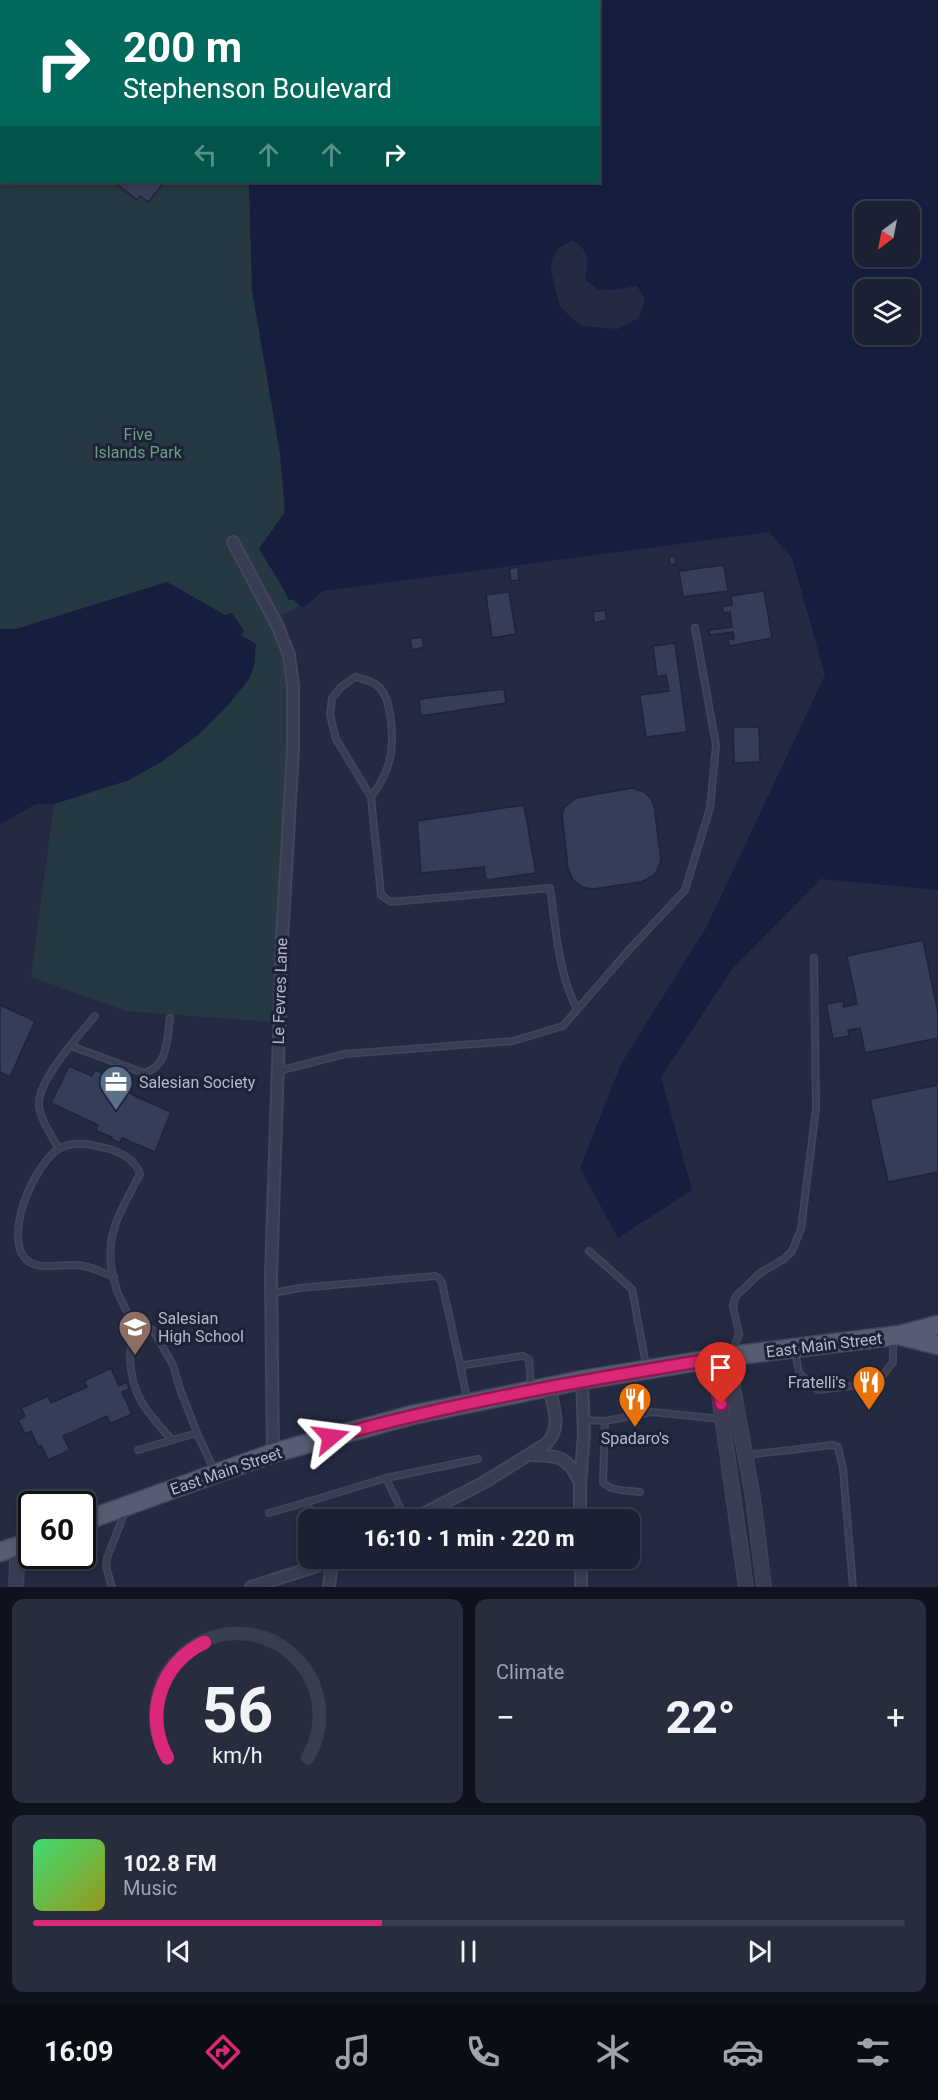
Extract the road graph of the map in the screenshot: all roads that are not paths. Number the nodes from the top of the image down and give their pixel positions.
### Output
1 (233, 542) dead end
2 (695, 628) dead end
3 (371, 797) junction
4 (814, 958) dead end
5 (577, 1009) junction
6 (95, 1016) dead end
7 (170, 1018) dead end
8 (70, 1046) junction
9 (278, 1071) junction
10 (59, 1149) junction
11 (589, 1251) dead end
12 (114, 1277) junction
13 (272, 1293) junction
14 (938, 1325) edge
15 (133, 1326) junction
16 (896, 1336) junction
17 (938, 1345) edge
18 (795, 1349) junction
19 (731, 1356) junction
20 (461, 1369) junction
21 (647, 1370) junction
22 (582, 1380) junction
23 (540, 1388) junction
24 (467, 1403) junction
25 (739, 1418) junction
26 (723, 1419) junction
27 (583, 1420) junction
28 (605, 1421) junction
29 (197, 1433) junction
30 (172, 1440) junction
31 (138, 1450) dead end
32 (273, 1453) junction
33 (531, 1455) junction
34 (744, 1455) junction
35 (478, 1459) dead end
36 (215, 1473) junction
37 (386, 1478) junction
38 (580, 1484) junction
39 (640, 1492) dead end
40 (308, 1502) junction
41 (127, 1506) junction
42 (310, 1509) edge
43 (401, 1509) edge
44 (432, 1509) edge
45 (580, 1509) edge
46 (269, 1513) dead end
47 (96, 1517) edge
48 (18, 1546) edge
49 (0, 1552) edge
50 (20, 1569) edge
51 (304, 1569) edge
52 (330, 1569) edge
53 (581, 1569) edge
54 (16, 1587) edge
55 (112, 1587) edge
56 (251, 1587) edge
57 (329, 1587) edge
58 (580, 1587) edge
59 (746, 1587) edge
60 (764, 1587) edge
61 (853, 1587) edge

1 - 9 street, Le Fevres Lane
2 - 5 lane
3 - 3 lane
3 - 5 lane
4 - 19 lane
5 - 9 lane
6 - 8 lane
7 - 8 lane
8 - 10 lane
9 - 13 street, Le Fevres Lane
10 - 12 lane
10 - 12 lane
11 - 21 lane
12 - 15 lane
13 - 20 lane
13 - 32 street, Le Fevres Lane
14 - 16 main road, East Main Street
15 - 29 lane
15 - 30 lane
16 - 17 main road
16 - 18 main road, East Main Street
16 - 18 lane
18 - 19 main road, East Main Street
19 - 21 main road, East Main Street
19 - 25 street
19 - 26 street
20 - 23 lane
20 - 24 lane
21 - 22 main road, East Main Street
22 - 23 main road, East Main Street
22 - 27 street
23 - 24 main road, East Main Street
23 - 33 street
24 - 32 main road, East Main Street
25 - 26 lane
25 - 34 street
26 - 28 lane
26 - 59 street
27 - 28 lane
27 - 38 street
28 - 39 lane
29 - 30 lane
29 - 36 lane
30 - 31 lane
32 - 36 main road, East Main Street
33 - 38 street
33 - 44 street
34 - 60 street
34 - 61 lane
35 - 37 lane
36 - 41 main road, East Main Street
37 - 40 lane
37 - 43 lane
38 - 45 street
40 - 42 lane
40 - 46 lane
41 - 47 main road, East Main Street
41 - 55 lane
48 - 49 main road
50 - 54 street
51 - 56 street
52 - 57 street
53 - 58 street

